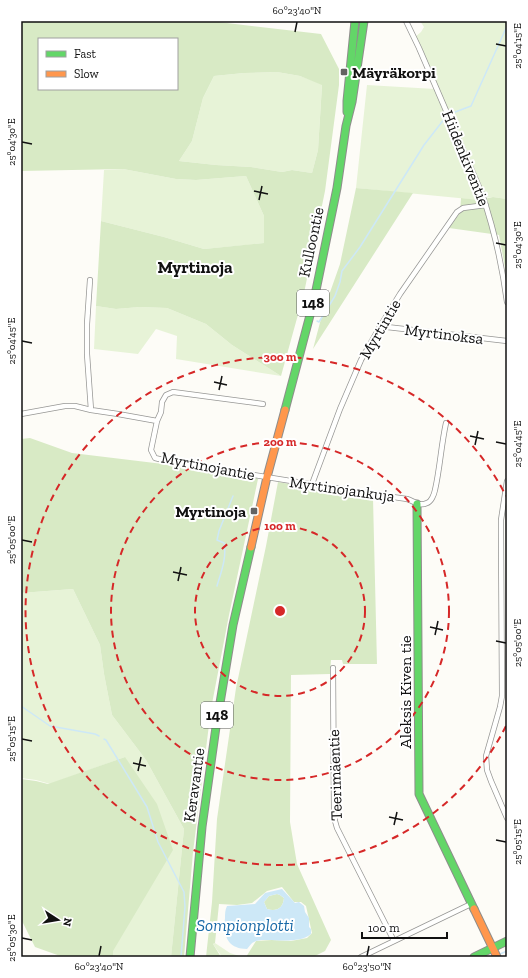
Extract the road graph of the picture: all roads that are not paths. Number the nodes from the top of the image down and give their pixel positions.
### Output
1 (355, 21) edge
2 (364, 21) edge
3 (406, 21) edge
4 (346, 126) junction
5 (486, 206) junction
6 (90, 280) dead end
7 (507, 302) edge
8 (381, 326) junction
9 (507, 341) edge
10 (263, 404) dead end
11 (91, 410) junction
12 (21, 414) edge
13 (157, 421) junction
14 (446, 423) dead end
15 (266, 477) junction
16 (507, 481) edge
17 (312, 484) junction
18 (417, 504) junction
19 (333, 668) dead end
20 (507, 818) edge
21 (470, 904) junction
22 (394, 941) junction
23 (507, 941) edge
24 (492, 948) junction
25 (190, 957) edge
26 (361, 957) edge
27 (474, 957) edge
28 (496, 957) edge

1 - 4 main road, Kulloontie / 148
2 - 4 main road, Kulloontie / 148
3 - 5 street, Hiidenkiventie
4 - 15 main road, Kulloontie / 148
5 - 7 street, Hiidenkiventie
5 - 8 street, Myrtintie
6 - 11 street
8 - 9 street, Myrtinoksa
8 - 17 street, Myrtintie
10 - 13 street
11 - 12 street
11 - 13 street
13 - 15 street, Myrtinojantie
14 - 18 street
15 - 17 street, Myrtinojankuja
15 - 25 main road, Keravantie / 148
16 - 20 street
17 - 18 street, Myrtinojankuja
18 - 21 main road, Aleksis Kiven tie
19 - 22 street, Teerimäentie
21 - 22 street
21 - 24 main road, Aleksis Kiven tie
22 - 26 street
23 - 24 main road
24 - 27 main road
24 - 28 main road, Aleksis Kiven tie

